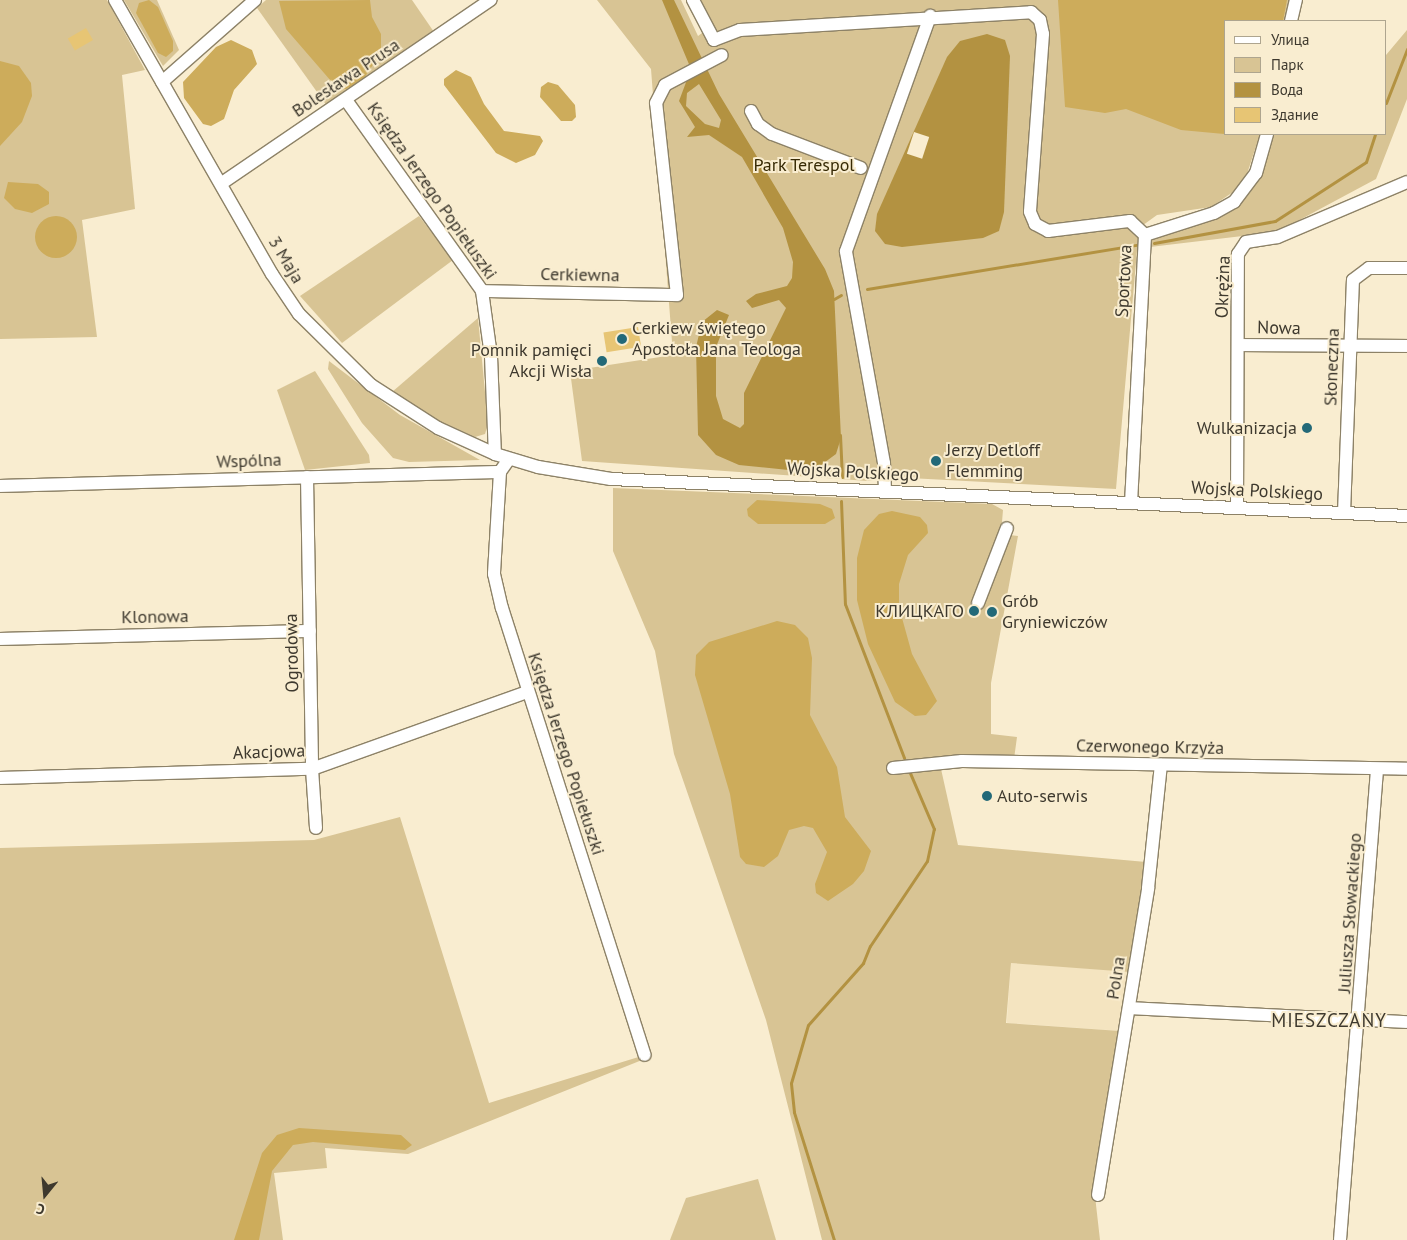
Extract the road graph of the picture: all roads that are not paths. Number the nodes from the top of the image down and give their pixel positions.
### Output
1 (115, 0) edge
2 (255, 0) edge
3 (490, 0) edge
4 (693, 0) edge
5 (1296, 0) edge
6 (930, 16) junction
7 (1292, 20) edge
8 (722, 55) dead end
9 (162, 82) junction
10 (346, 100) junction
11 (751, 111) dead end
12 (1267, 135) edge
13 (861, 168) dead end
14 (1407, 182) edge
15 (222, 183) junction
16 (1144, 235) junction
17 (1407, 268) edge
18 (482, 291) junction
19 (1239, 345) junction
20 (1407, 346) edge
21 (1351, 348) junction
22 (495, 454) junction
23 (509, 459) junction
24 (500, 472) junction
25 (307, 477) junction
26 (0, 486) edge
27 (885, 491) junction
28 (1130, 503) junction
29 (1237, 508) junction
30 (1344, 513) junction
31 (1407, 516) edge
32 (1007, 528) dead end
33 (978, 603) dead end
34 (310, 631) junction
35 (0, 639) edge
36 (527, 692) junction
37 (1161, 765) junction
38 (893, 768) dead end
39 (312, 769) junction
40 (1377, 769) junction
41 (1407, 770) edge
42 (0, 778) edge
43 (316, 828) dead end
44 (1129, 1008) junction
45 (1360, 1019) junction
46 (1407, 1022) edge
47 (646, 1055) dead end
48 (1098, 1195) dead end
49 (1340, 1240) edge

1 - 9 street, 3 Maja
2 - 9 street
3 - 10 street, Bolesława Prusa
4 - 6 street
5 - 7 street
6 - 16 street
6 - 27 street
8 - 18 street, Cerkiewna
9 - 15 street, 3 Maja
10 - 15 street, Bolesława Prusa
10 - 18 street, Księdza Jerzego Popiełuszki
11 - 13 street
12 - 16 street, Sportowa
14 - 19 street, Okrężna
15 - 22 street, 3 Maja
16 - 28 street, Sportowa
17 - 21 street, Słoneczna
18 - 22 street, Księdza Jerzego Popiełuszki
19 - 21 street, Nowa
19 - 29 street, Okrężna
20 - 21 street, Nowa
21 - 30 street, Słoneczna
22 - 23 street, 3 Maja
23 - 24 street
23 - 27 street, Wojska Polskiego
24 - 25 street, Wspólna
24 - 36 street, Księdza Jerzego Popiełuszki
25 - 26 street, Wspólna
25 - 34 street, Ogrodowa
27 - 28 street, Wojska Polskiego
28 - 29 street, Wojska Polskiego
29 - 30 street, Wojska Polskiego
30 - 31 street, Wojska Polskiego
32 - 33 street
34 - 35 street, Klonowa
34 - 39 street, Ogrodowa
36 - 39 street, Akacjowa
36 - 47 street, Księdza Jerzego Popiełuszki
37 - 38 street, Czerwonego Krzyża
37 - 40 street, Czerwonego Krzyża
37 - 44 street, Polna
39 - 42 street, Akacjowa
39 - 43 street, Ogrodowa
40 - 41 street, Czerwonego Krzyża
40 - 45 street, Juliusza Słowackiego
44 - 45 street
44 - 48 street, Polna
45 - 46 street
45 - 49 street, Juliusza Słowackiego

